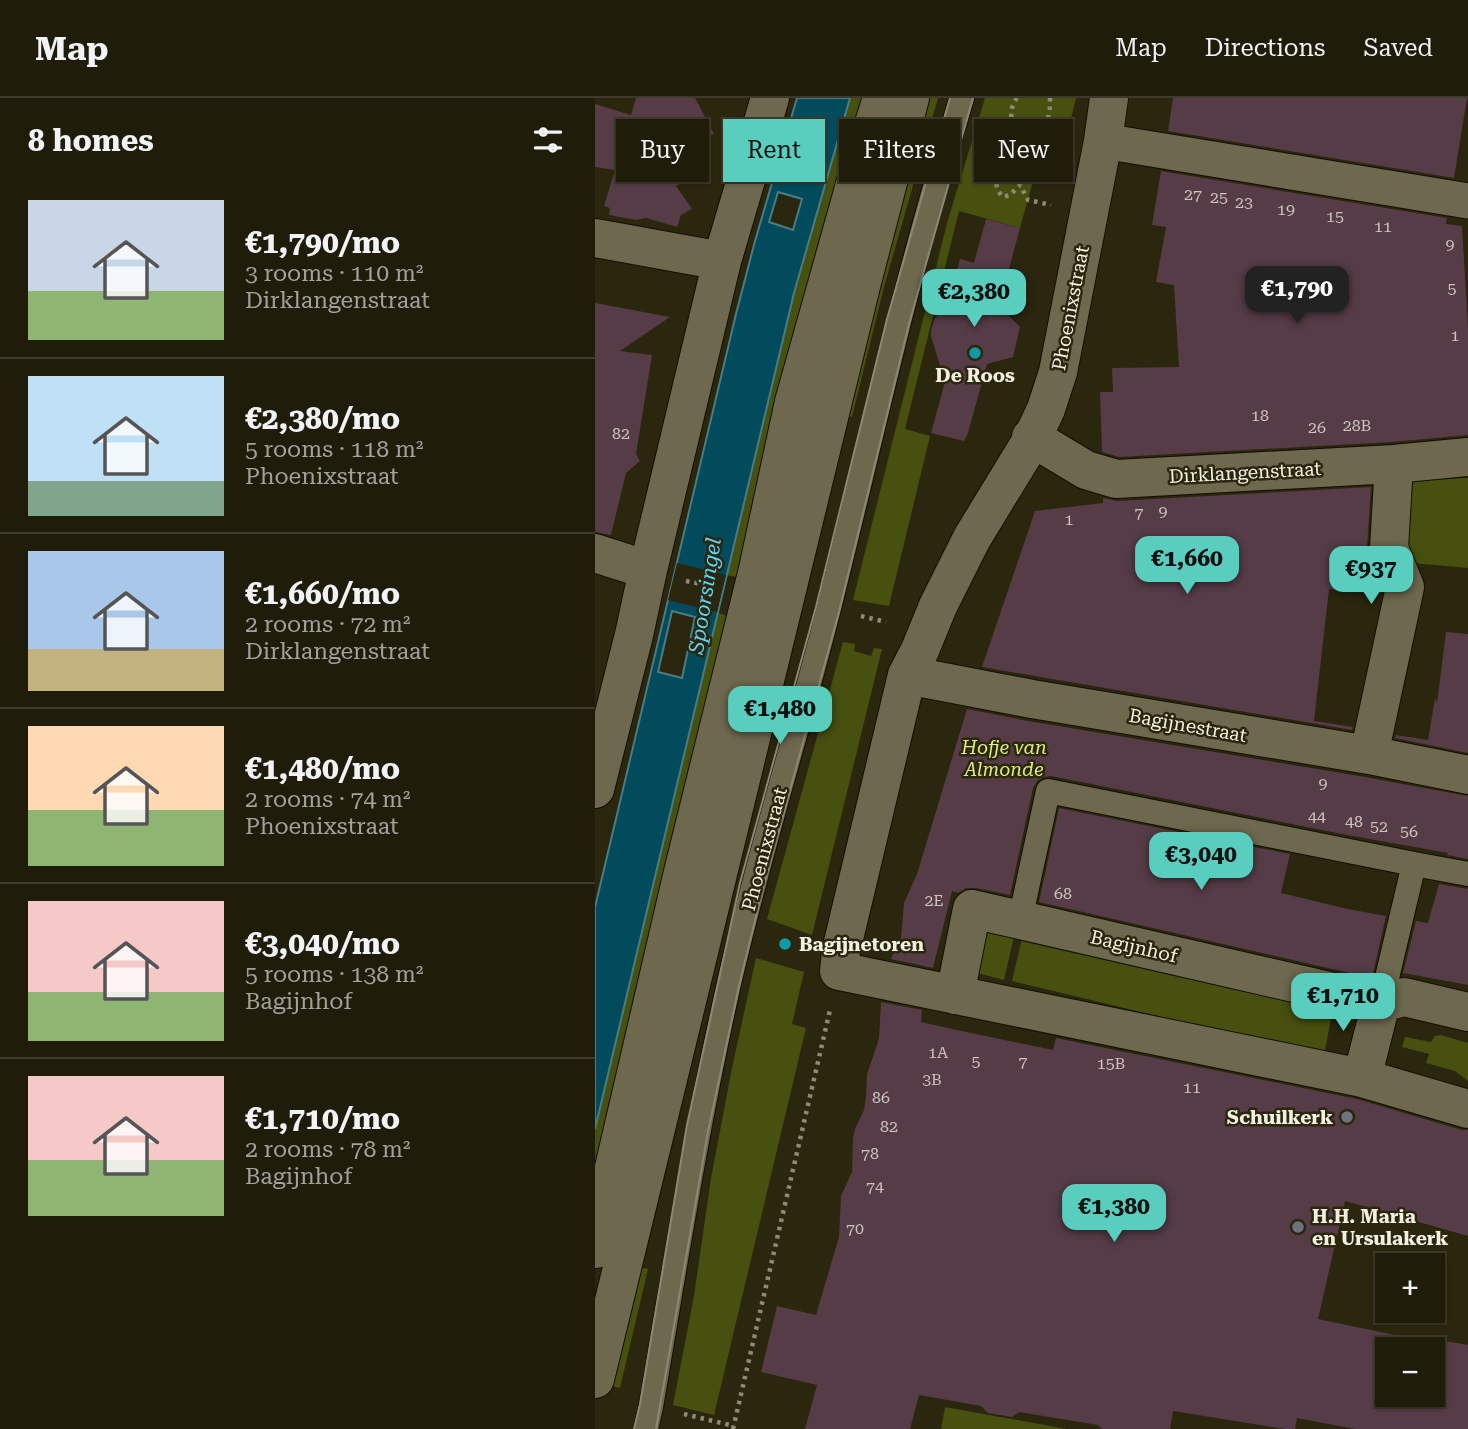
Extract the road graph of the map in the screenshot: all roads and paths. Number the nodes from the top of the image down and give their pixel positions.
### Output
1 (770, 98) edge
2 (882, 98) edge
3 (910, 98) edge
4 (1017, 98) edge
5 (1050, 98) edge
6 (1109, 98) edge
7 (960, 106) edge
8 (1012, 119) edge
9 (1048, 119) edge
10 (1103, 141) junction
11 (996, 182) edge
12 (1022, 182) edge
13 (1020, 185) junction
14 (1028, 200) dead end
15 (1468, 201) edge
16 (595, 238) edge
17 (722, 261) junction
18 (1031, 437) junction
19 (1468, 457) edge
20 (1394, 464) junction
21 (595, 554) edge
22 (648, 570) junction
23 (685, 581) dead end
24 (723, 588) dead end
25 (907, 675) junction
26 (1369, 755) junction
27 (1468, 775) edge
28 (595, 789) edge
29 (1414, 864) junction
30 (1468, 874) edge
31 (1020, 920) junction
32 (839, 971) junction
33 (955, 995) junction
34 (1381, 1003) junction
35 (1468, 1012) edge
36 (1362, 1078) junction
37 (1468, 1109) edge
38 (595, 1249) edge
39 (595, 1379) edge
40 (646, 1429) edge
41 (733, 1429) edge

1 - 17 street
2 - 38 street
3 - 39 street, Phoenixstraat
4 - 8 path
5 - 9 path
6 - 10 street, Phoenixstraat
7 - 40 lane, Phoenixstraat
10 - 15 street
10 - 18 street, Phoenixstraat
11 - 13 path
12 - 13 path
13 - 14 path
16 - 17 street
17 - 22 street
18 - 20 street, Dirklangenstraat
18 - 25 street, Phoenixstraat
19 - 20 street, Dirklangenstraat
20 - 26 street
21 - 22 street
22 - 28 street
23 - 24 path
25 - 26 street, Bagijnestraat
25 - 32 street, Phoenixstraat
26 - 27 street, Bagijnestraat
29 - 30 lane
29 - 31 lane
29 - 34 lane
31 - 33 street, Bagijnhof
31 - 34 street, Bagijnhof
32 - 33 street
32 - 41 path
33 - 36 street
34 - 35 street, Bagijnhof
34 - 36 street
36 - 37 street

